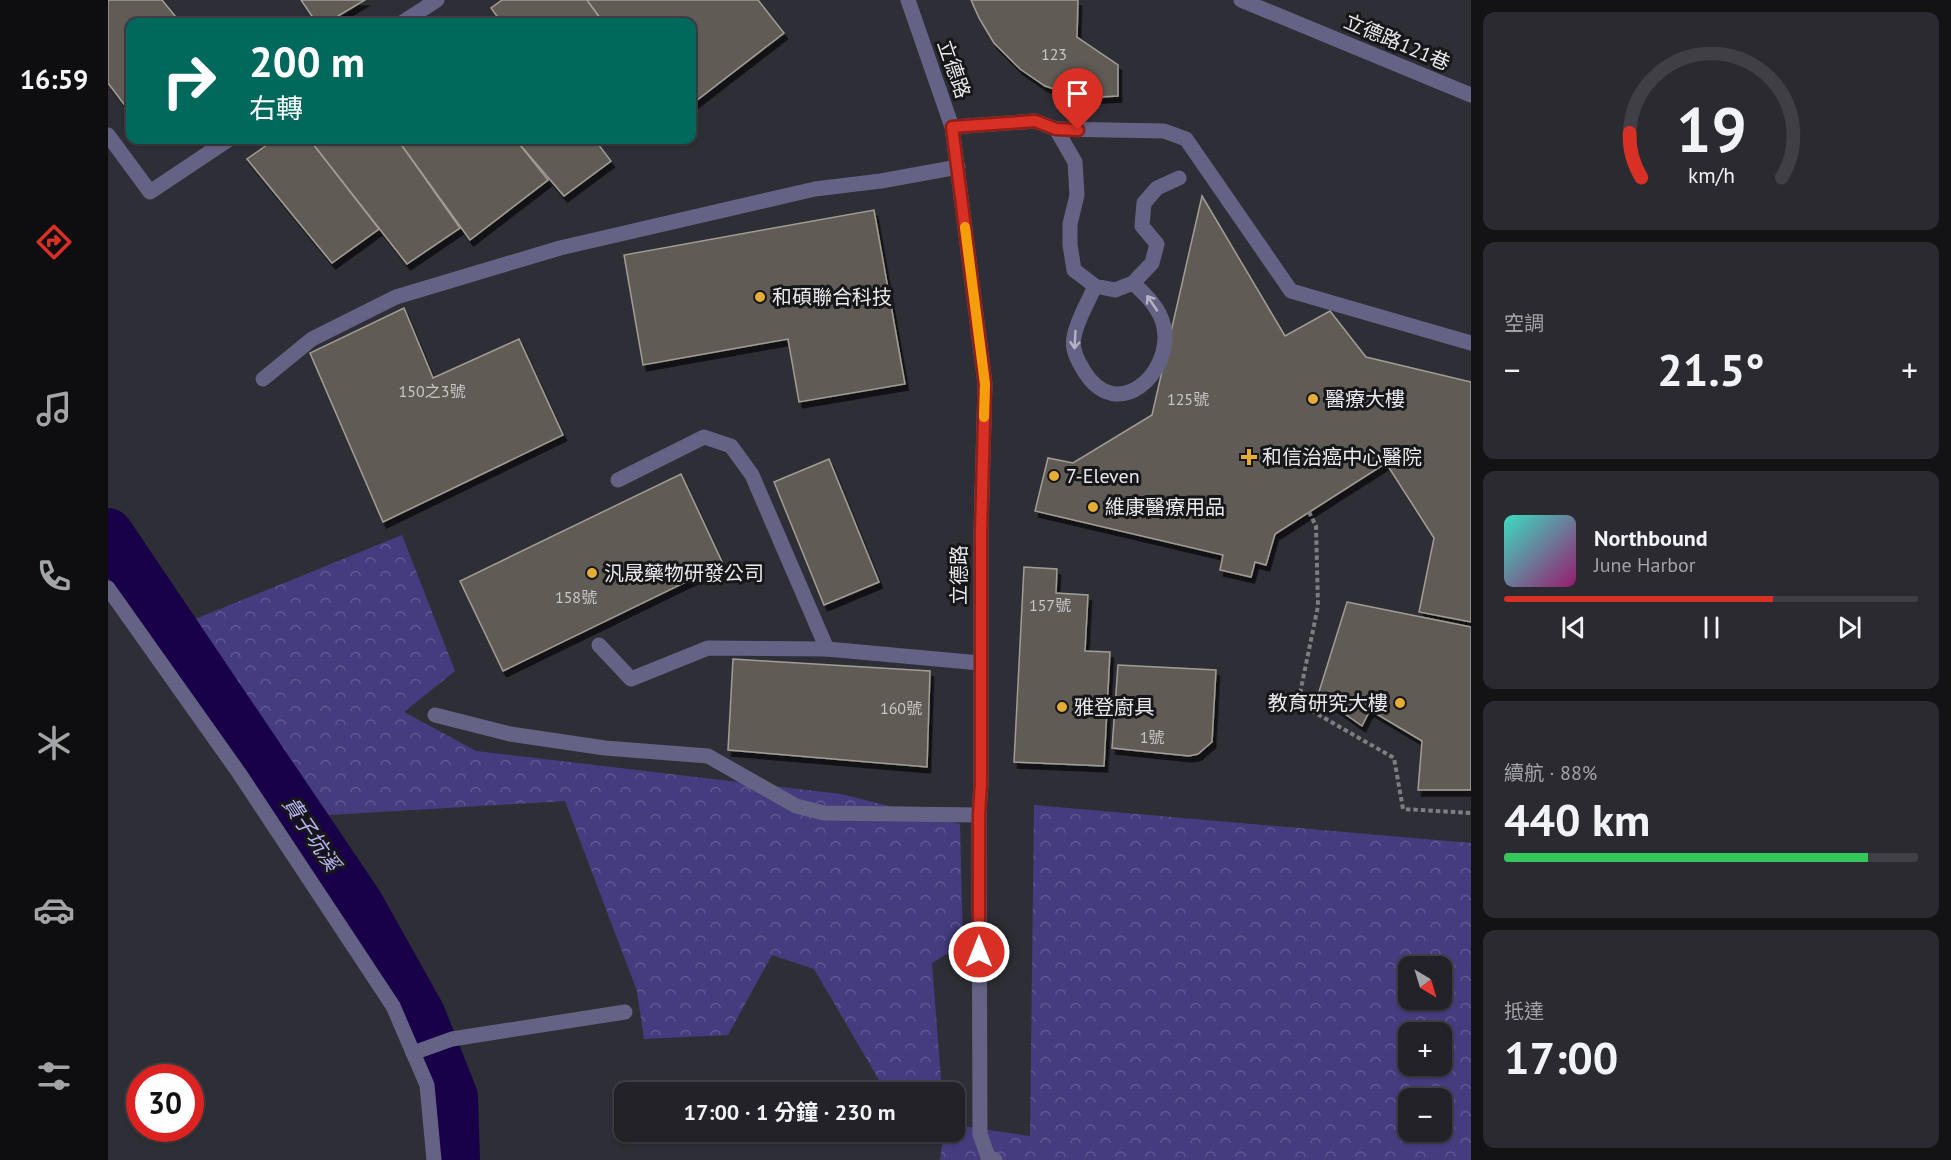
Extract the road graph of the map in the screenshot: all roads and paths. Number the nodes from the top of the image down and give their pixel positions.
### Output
1 (437, 0) edge
2 (908, 0) edge
3 (1241, 0) edge
4 (410, 18) edge
5 (1471, 95) edge
6 (952, 127) junction
7 (1056, 129) junction
8 (108, 135) edge
9 (222, 144) edge
10 (958, 167) junction
11 (1179, 178) dead end
12 (1133, 283) junction
13 (1095, 286) junction
14 (1471, 343) edge
15 (263, 379) dead end
16 (618, 480) dead end
17 (1309, 512) dead end
18 (108, 588) edge
19 (599, 645) dead end
20 (827, 649) junction
21 (980, 663) junction
22 (435, 715) dead end
23 (1471, 813) edge
24 (979, 815) junction
25 (625, 1012) dead end
26 (413, 1053) junction
27 (991, 1159) edge
28 (434, 1160) edge

1 - 4 street
2 - 6 street, 立德路
3 - 5 street, 立德路121巷
6 - 7 street
6 - 10 street, 立德路
7 - 13 street
7 - 14 street
8 - 9 street
10 - 15 street
10 - 21 street, 立德路
11 - 12 street
12 - 13 street
13 -> 12 street
16 - 20 street
17 - 23 path
18 - 26 street
19 - 20 street
20 - 21 street
21 - 24 street, 立德路
22 - 24 street
24 - 27 street, 立德路
25 - 26 street
26 - 28 street

